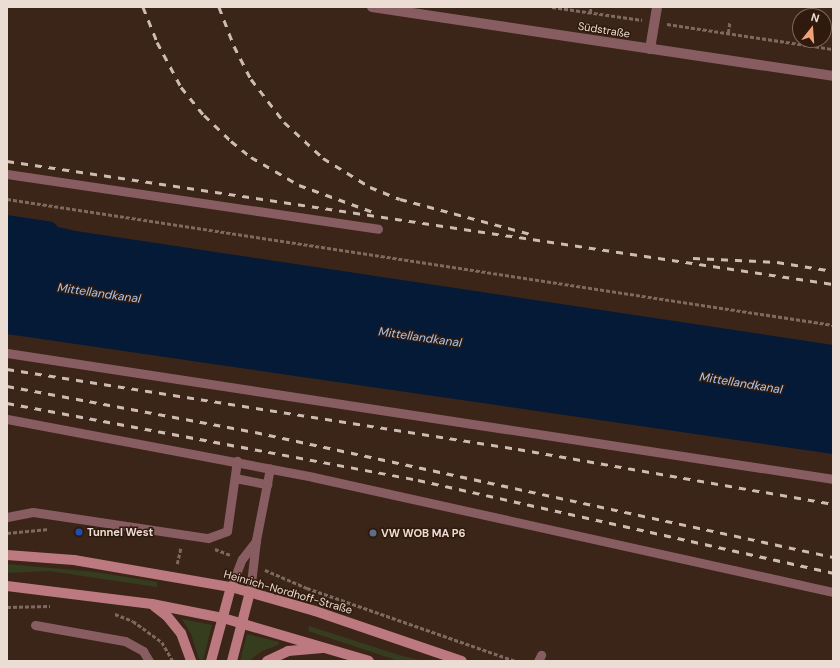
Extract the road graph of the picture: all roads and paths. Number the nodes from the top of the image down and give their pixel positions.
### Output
1 (372, 7) edge
2 (552, 7) edge
3 (591, 7) edge
4 (657, 7) edge
5 (590, 13) junction
6 (730, 21) dead end
7 (654, 22) junction
8 (728, 34) junction
9 (650, 49) junction
10 (833, 49) edge
11 (833, 76) edge
12 (7, 174) edge
13 (7, 199) edge
14 (378, 229) dead end
15 (833, 324) edge
16 (7, 353) edge
17 (7, 419) edge
18 (237, 461) junction
19 (270, 468) junction
20 (234, 478) junction
21 (833, 479) edge
22 (267, 484) junction
23 (7, 517) edge
24 (256, 540) junction
25 (7, 555) edge
26 (7, 586) edge
27 (231, 587) junction
28 (250, 592) junction
29 (833, 592) edge
30 (152, 604) junction
31 (53, 606) dead end
32 (7, 607) edge
33 (111, 613) dead end
34 (223, 618) junction
35 (242, 622) junction
36 (35, 625) dead end
37 (329, 647) junction
38 (148, 661) edge
39 (173, 661) edge
40 (191, 661) edge
41 (211, 661) edge
42 (232, 661) edge
43 (268, 661) edge
44 (369, 661) edge
45 (462, 661) edge

1 - 9 street, Südstraße
2 - 5 path
3 - 5 path
4 - 7 street
5 - 7 path
6 - 8 path
7 - 8 path
7 - 9 street
8 - 10 path
9 - 11 street, Südstraße
12 - 14 lane
13 - 15 path
16 - 21 lane
17 - 18 lane
18 - 19 lane
18 - 20 lane
19 - 22 lane
19 - 29 lane
20 - 22 lane
20 - 23 lane
22 - 24 lane
24 - 27 lane
24 - 28 lane
25 - 27 main road, Heinrich-Nordhoff-Straße
26 - 30 main road
27 - 28 main road, Heinrich-Nordhoff-Straße
27 - 34 main road
28 - 35 main road
28 - 45 main road, Heinrich-Nordhoff-Straße
30 - 34 main road
30 - 40 main road
31 - 32 path
33 - 39 path
34 - 35 main road
34 - 41 main road
35 - 37 main road
35 - 42 main road
36 - 38 lane
37 - 43 main road
37 - 44 main road

